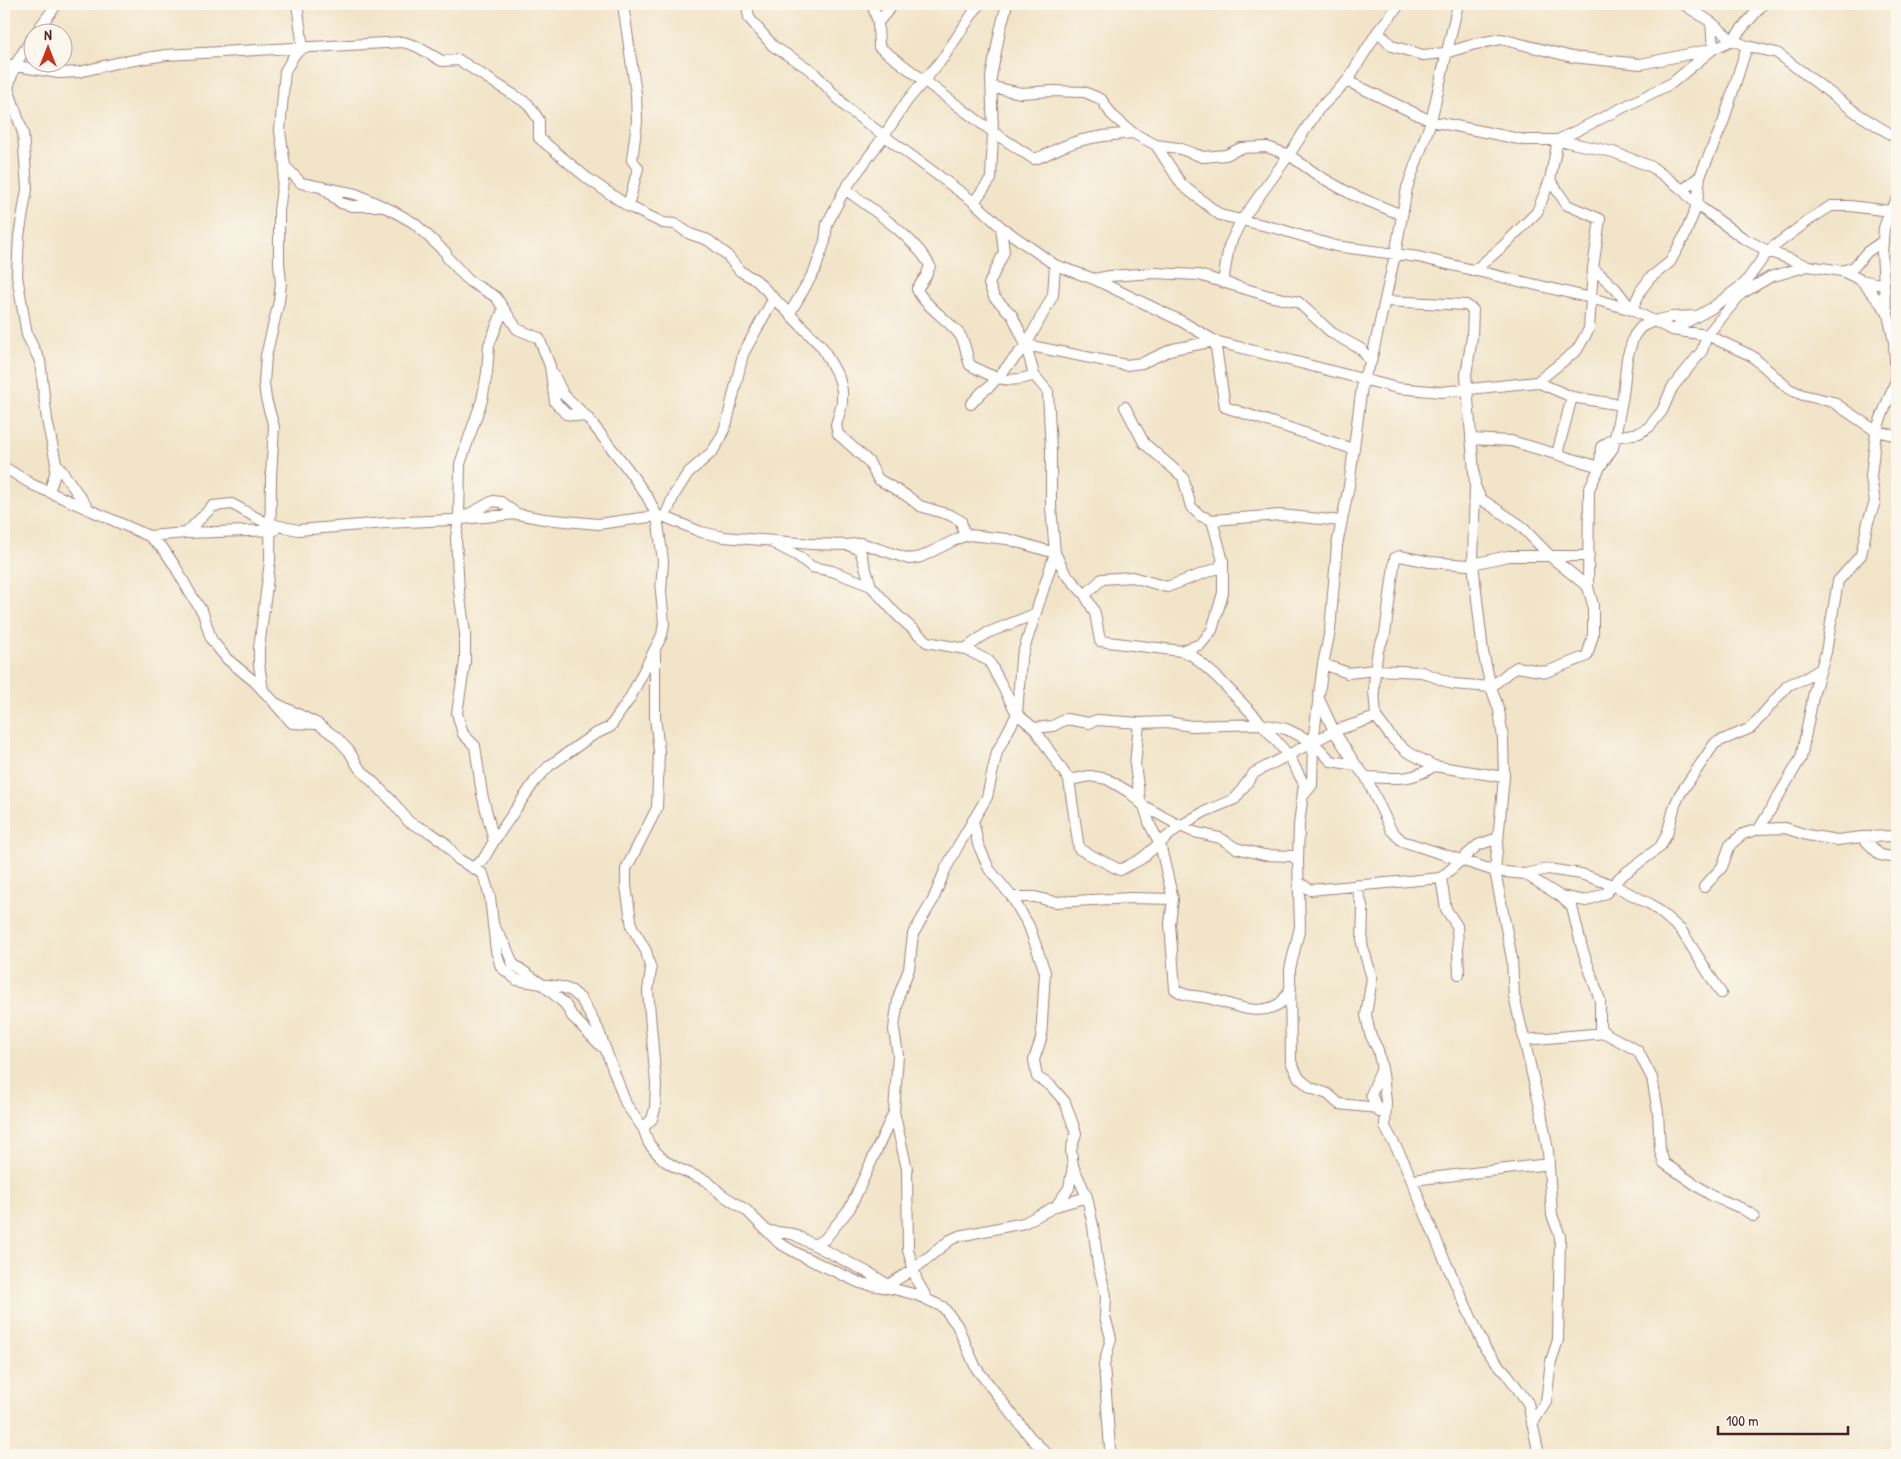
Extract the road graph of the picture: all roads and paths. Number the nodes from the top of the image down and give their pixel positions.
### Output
1 (57, 4) edge
2 (298, 4) edge
3 (623, 4) edge
4 (746, 4) edge
5 (872, 4) edge
6 (894, 4) edge
7 (979, 4) edge
8 (1007, 4) edge
9 (1400, 4) edge
10 (1458, 4) edge
11 (1683, 4) edge
12 (1763, 4) edge
13 (44, 22) edge
14 (878, 22) junction
15 (1711, 22) junction
16 (1378, 31) junction
17 (1732, 40) junction
18 (1747, 46) junction
19 (303, 48) junction
20 (1713, 49) junction
21 (1445, 54) junction
22 (22, 55) edge
23 (4, 64) edge
24 (16, 65) junction
25 (1347, 81) junction
26 (924, 82) junction
27 (992, 87) junction
28 (1431, 121) junction
29 (993, 132) junction
30 (1133, 134) junction
31 (884, 136) junction
32 (1897, 138) edge
33 (1558, 140) junction
34 (1156, 145) junction
35 (1289, 155) junction
36 (285, 166) junction
37 (1700, 176) junction
38 (1550, 180) junction
39 (845, 189) junction
40 (1683, 190) junction
41 (1897, 200) edge
42 (974, 202) junction
43 (1697, 205) junction
44 (628, 206) junction
45 (1890, 211) junction
46 (1402, 215) junction
47 (1241, 221) junction
48 (1001, 227) junction
49 (1883, 241) junction
50 (1768, 251) junction
51 (1396, 254) junction
52 (1055, 265) junction
53 (1808, 266) junction
54 (1593, 268) junction
55 (1474, 270) junction
56 (1842, 271) junction
57 (1094, 279) junction
58 (1861, 280) junction
59 (1222, 282) junction
60 (1884, 285) junction
61 (774, 298) junction
62 (1591, 298) junction
63 (1385, 301) junction
64 (504, 310) junction
65 (1632, 310) junction
66 (1888, 312) junction
67 (790, 313) junction
68 (1698, 316) junction
69 (1654, 321) junction
70 (1672, 330) junction
71 (1707, 335) junction
72 (1897, 336) edge
73 (1216, 341) junction
74 (1026, 345) junction
75 (1371, 362) junction
76 (1034, 375) junction
77 (1363, 378) junction
78 (996, 379) junction
79 (1537, 382) junction
80 (1467, 388) junction
81 (1572, 398) junction
82 (971, 404) dead end
83 (1621, 405) junction
84 (1125, 407) dead end
85 (1876, 431) junction
86 (1897, 436) edge
87 (1615, 437) junction
88 (1471, 439) junction
89 (1354, 449) junction
90 (1557, 454) junction
91 (56, 463) junction
92 (1600, 466) junction
93 (4, 467) edge
94 (1474, 484) junction
95 (49, 492) junction
96 (88, 509) junction
97 (517, 514) junction
98 (661, 517) junction
99 (459, 519) junction
100 (1212, 520) junction
101 (1342, 522) junction
102 (270, 527) junction
103 (186, 533) junction
104 (969, 535) junction
105 (149, 536) junction
106 (770, 541) junction
107 (848, 545) junction
108 (1055, 554) junction
109 (1589, 556) junction
110 (1551, 557) junction
111 (1223, 561) junction
112 (1473, 564) junction
113 (871, 586) junction
114 (1588, 587) junction
115 (1085, 595) junction
116 (1035, 614) junction
117 (655, 649) junction
118 (965, 649) junction
119 (1181, 652) junction
120 (1324, 664) junction
121 (1375, 670) junction
122 (1819, 670) junction
123 (1491, 687) junction
124 (263, 691) junction
125 (1319, 701) junction
126 (1017, 714) junction
127 (1376, 717) junction
128 (1139, 723) junction
129 (1262, 724) junction
130 (1034, 728) junction
131 (1334, 731) junction
132 (1313, 742) junction
133 (1288, 756) junction
134 (1356, 765) junction
135 (1434, 766) junction
136 (1366, 777) junction
137 (1504, 777) junction
138 (1069, 780) junction
139 (1303, 796) junction
140 (1142, 803) junction
141 (973, 820) junction
142 (1180, 826) junction
143 (1759, 829) junction
144 (1897, 836) edge
145 (1862, 837) junction
146 (1498, 838) junction
147 (494, 840) junction
148 (1160, 844) junction
149 (1897, 858) edge
150 (1298, 861) junction
151 (1460, 861) junction
152 (473, 867) junction
153 (1495, 871) junction
154 (1525, 874) junction
155 (1441, 878) junction
156 (1299, 882) junction
157 (1356, 885) junction
158 (1613, 885) junction
159 (1704, 887) dead end
160 (1560, 896) junction
161 (1012, 897) junction
162 (1173, 899) junction
163 (1459, 974) dead end
164 (544, 985) junction
165 (1290, 988) junction
166 (1721, 993) dead end
167 (1605, 1032) junction
168 (1524, 1040) junction
169 (608, 1055) junction
170 (1382, 1068) junction
171 (1378, 1108) junction
172 (894, 1112) junction
173 (1385, 1127) junction
174 (643, 1128) junction
175 (1549, 1164) junction
176 (1073, 1166) junction
177 (1413, 1180) junction
178 (1087, 1196) junction
179 (1056, 1206) junction
180 (1754, 1216) dead end
181 (769, 1231) junction
182 (814, 1244) junction
183 (914, 1269) junction
184 (891, 1287) junction
185 (928, 1300) junction
186 (1532, 1424) junction
187 (1537, 1453) edge
188 (1048, 1455) edge
189 (1113, 1455) edge

1 - 13 street
2 - 19 street
3 - 44 street
4 - 31 street
5 - 14 street
6 - 14 street
7 - 26 street
8 - 27 street
9 - 16 street
10 - 21 street
11 - 15 street
12 - 17 street
14 - 26 street
15 - 17 street
15 - 20 street
16 - 21 street
16 - 25 street
17 - 18 street
17 - 20 street
18 - 32 street
18 - 37 street
19 - 24 street
19 - 36 street
19 - 44 street
20 - 21 street
20 - 33 street
21 - 28 street
22 - 24 street
23 - 24 street
24 - 91 street
25 - 28 street
25 - 35 street
26 - 29 street
26 - 31 street
27 - 29 street
27 - 30 street
28 - 33 street
28 - 46 street
29 - 30 street
29 - 42 street
30 - 34 street
31 - 39 street
31 - 42 street
33 - 38 street
33 - 40 street
34 - 35 street
34 - 47 street
35 - 46 street
35 - 47 street
36 - 64 street
36 - 102 street
37 - 40 street
37 - 43 street
38 - 54 street
38 - 55 street
39 - 67 street
39 - 78 street
40 - 43 street
41 - 45 street
42 - 48 street
43 - 50 street
43 - 65 street
44 - 61 street
45 - 49 street
45 - 50 street
46 - 51 street
47 - 51 street
47 - 59 street
48 - 52 street
48 - 74 street
49 - 56 street
49 - 60 street
50 - 53 street
50 - 68 street
51 - 55 street
51 - 63 street
52 - 57 street
52 - 74 street
53 - 56 street
53 - 71 street
54 - 62 street
54 - 65 street
55 - 62 street
56 - 58 street
57 - 59 street
57 - 73 street
58 - 60 street
58 - 66 street
59 - 75 street
60 - 66 street
61 - 67 street
61 - 98 street
62 - 65 street
62 - 79 street
63 - 75 street
63 - 80 street
64 - 98 street
64 - 99 street
65 - 69 street
66 - 72 street
66 - 85 street
67 - 104 street
68 - 69 street
68 - 70 street
69 - 70 street
69 - 83 street
70 - 71 street
71 - 85 street
71 - 87 street
73 - 74 street
73 - 77 street
73 - 89 street
74 - 76 street
74 - 78 street
75 - 77 street
76 - 78 street
76 - 108 street
77 - 80 street
77 - 89 street
78 - 82 street
79 - 80 street
79 - 81 street
80 - 88 street
81 - 83 street
81 - 90 street
83 - 87 street
84 - 100 street
85 - 86 street
85 - 122 street
87 - 92 street
88 - 90 street
88 - 94 street
89 - 101 street
90 - 92 street
91 - 95 street
91 - 96 street
92 - 109 street
93 - 95 street
94 - 110 street
94 - 112 street
95 - 96 street
96 - 105 street
97 - 98 street
97 - 99 street
97 - 99 street
98 - 106 street
98 - 117 street
99 - 102 street
99 - 147 street
100 - 101 street
100 - 111 street
101 - 120 street
102 - 103 street
102 - 103 street
102 - 124 street
103 - 105 street
104 - 107 street
104 - 108 street
105 - 124 street
106 - 107 street
106 - 113 street
107 - 113 street
108 - 115 street
108 - 116 street
109 - 110 street
109 - 114 street
110 - 112 street
110 - 114 street
111 - 115 street
111 - 119 street
112 - 121 street
112 - 123 street
113 - 118 street
114 - 123 street
115 - 119 street
116 - 118 street
116 - 126 street
117 - 147 street
117 - 174 street
118 - 126 street
119 - 129 street
120 - 121 street
120 - 125 street
121 - 123 street
121 - 127 street
122 - 143 street
122 - 158 street
123 - 137 street
124 - 152 street
125 - 131 street
125 - 132 street
126 - 130 street
126 - 141 street
127 - 131 street
127 - 135 street
128 - 129 street
128 - 130 street
128 - 140 street
129 - 132 street
129 - 133 street
130 - 138 street
131 - 132 street
131 - 134 street
132 - 133 street
132 - 134 street
132 - 139 street
133 - 139 street
133 - 142 street
134 - 136 street
135 - 136 street
135 - 137 street
136 - 151 street
137 - 146 street
138 - 140 street
138 - 148 street
139 - 150 street
140 - 142 street
140 - 148 street
141 - 161 street
141 - 172 street
142 - 148 street
142 - 150 street
143 - 145 street
143 - 159 street
144 - 145 street
145 - 149 street
146 - 151 street
146 - 153 street
147 - 152 street
148 - 162 street
150 - 156 street
151 - 153 street
151 - 155 street
152 - 164 street
153 - 154 street
153 - 168 street
154 - 158 street
154 - 160 street
155 - 157 street
155 - 163 street
156 - 157 street
156 - 165 street
157 - 170 street
158 - 160 street
158 - 166 street
160 - 167 street
161 - 162 street
161 - 176 street
162 - 165 street
164 - 169 street
164 - 169 street
165 - 171 street
167 - 168 street
167 - 180 street
168 - 175 street
169 - 174 street
170 - 171 street
170 - 173 street
171 - 173 street
172 - 182 street
172 - 183 street
173 - 177 street
174 - 181 street
175 - 177 street
175 - 186 street
176 - 178 street
176 - 179 street
177 - 186 street
178 - 179 street
178 - 189 street
179 - 183 street
181 - 182 street
181 - 184 street
182 - 184 street
183 - 184 street
183 - 185 street
184 - 185 street
185 - 188 street
186 - 187 street

